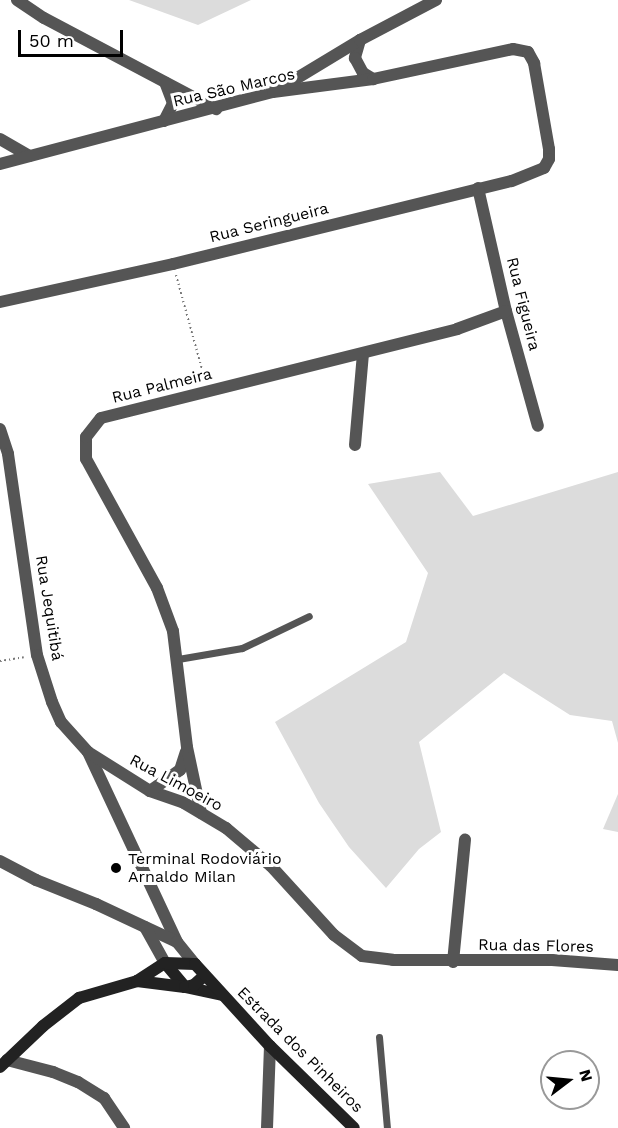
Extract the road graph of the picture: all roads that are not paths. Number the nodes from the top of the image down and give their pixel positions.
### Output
1 (16, 0) edge
2 (436, 0) edge
3 (360, 40) junction
4 (373, 79) junction
5 (165, 82) junction
6 (273, 92) junction
7 (216, 109) junction
8 (164, 121) junction
9 (0, 139) edge
10 (30, 156) junction
11 (0, 164) edge
12 (544, 168) joint
13 (478, 188) junction
14 (0, 302) edge
15 (507, 311) junction
16 (363, 354) junction
17 (538, 426) dead end
18 (0, 429) edge
19 (355, 444) dead end
20 (309, 616) dead end
21 (178, 659) junction
22 (187, 747) junction
23 (88, 752) junction
24 (150, 791) junction
25 (201, 813) junction
26 (465, 840) dead end
27 (0, 861) edge
28 (144, 927) junction
29 (177, 942) junction
30 (453, 962) junction
31 (165, 963) junction
32 (195, 964) junction
33 (618, 965) edge
34 (204, 976) junction
35 (137, 981) junction
36 (185, 987) junction
37 (222, 995) junction
38 (379, 1037) dead end
39 (270, 1046) junction
40 (3, 1063) edge
41 (124, 1128) edge
42 (267, 1128) edge
43 (354, 1128) edge
44 (387, 1128) edge

1 - 5 street
2 - 3 street
3 - 4 street
3 - 6 street
4 - 6 street, Rua São Marcos
4 - 12 street, Rua São Marcos
5 - 7 street
5 - 8 street
6 - 7 street, Rua São Marcos
7 - 8 street, Rua São Marcos
8 - 10 street, Rua São Marcos
9 - 10 street
10 - 11 street, Rua São Marcos
12 - 13 street, Rua Seringueira
13 - 14 street, Rua Seringueira
13 - 15 street, Rua Figueira
15 - 16 street, Rua Palmeira
15 - 17 street, Rua Figueira
16 - 19 street
16 - 21 street, Rua Palmeira
18 - 23 street, Rua Jequitibá
20 - 21 lane
21 - 22 street, Rua Palmeira
22 - 24 street
22 - 25 street, Rua Palmeira
23 - 24 street, Rua Limoeiro
23 - 29 street, Rua Jequitibá
24 - 25 street, Rua Limoeiro
25 - 30 street, Rua Limoeiro
26 - 30 street
27 - 28 street, Estrada dos Pinheiros
28 - 29 street, Estrada dos Pinheiros
28 - 31 street
29 - 32 street, Estrada dos Pinheiros
30 - 33 street, Rua das Flores
31 - 32 main road
31 - 35 main road
31 - 36 main road
32 - 34 main road, Estrada dos Pinheiros
34 - 36 main road
34 - 37 main road, Estrada dos Pinheiros
35 - 36 main road, Estrada dos Pinheiros
35 - 40 main road
36 - 37 main road, Estrada dos Pinheiros
37 - 39 main road, Estrada dos Pinheiros
38 - 44 lane
39 - 42 street
39 - 43 main road, Estrada dos Pinheiros
40 - 41 street

